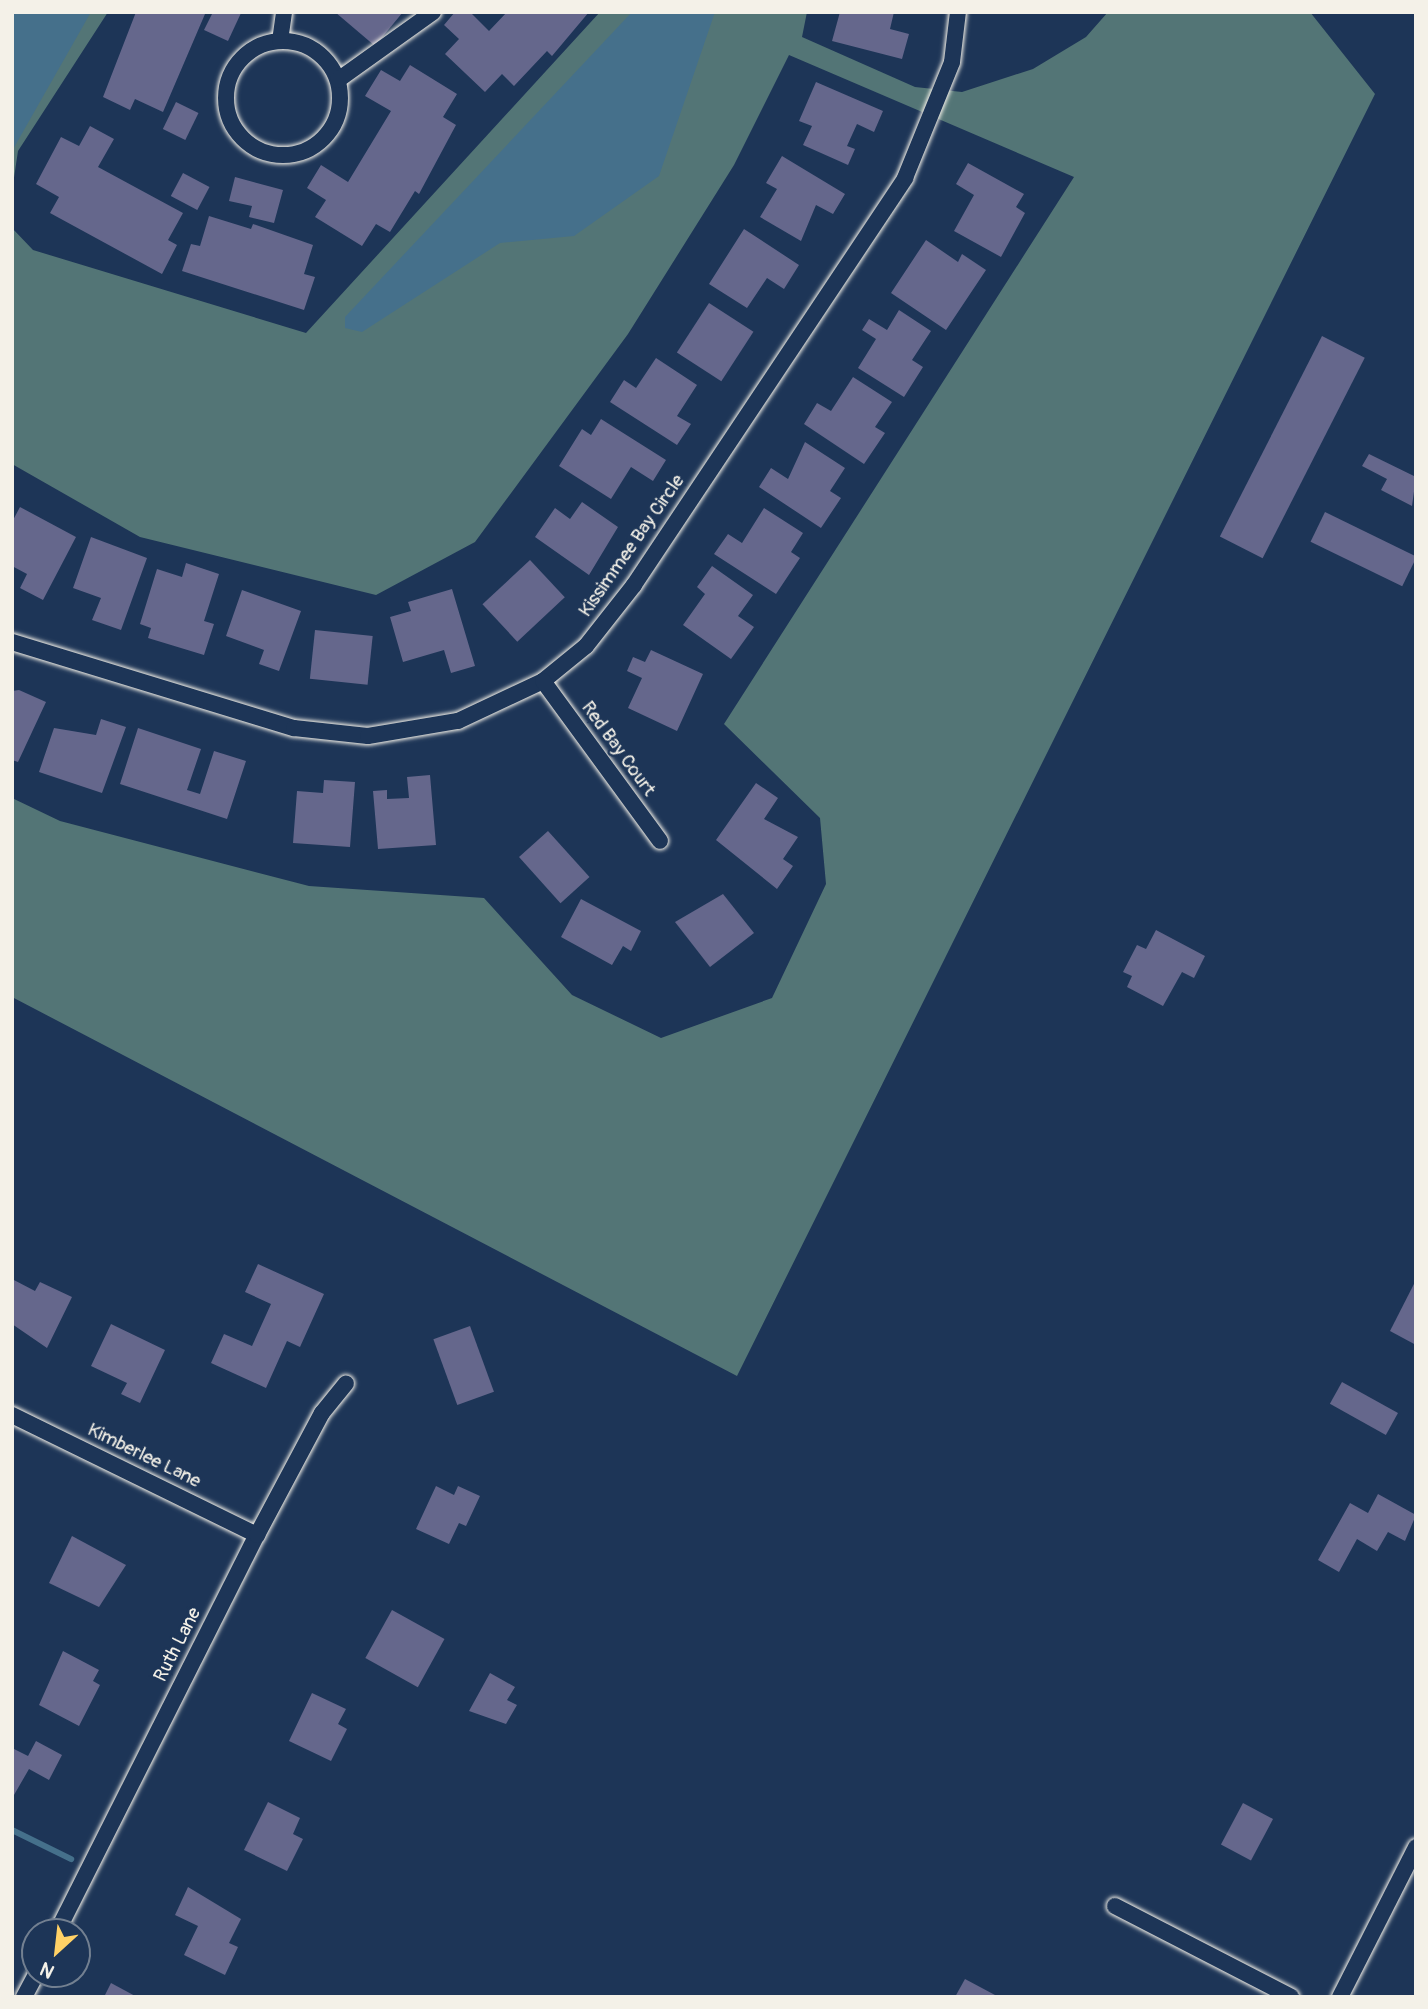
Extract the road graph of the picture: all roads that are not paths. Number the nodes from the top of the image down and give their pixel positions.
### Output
1 (284, 12) edge
2 (433, 12) edge
3 (958, 12) edge
4 (281, 41) junction
5 (338, 79) junction
6 (12, 642) edge
7 (543, 681) junction
8 (660, 841) dead end
9 (346, 1383) dead end
10 (12, 1415) edge
11 (257, 1535) junction
12 (1416, 1847) edge
13 (1115, 1906) dead end
14 (64, 1918) edge
15 (1291, 1997) edge
16 (1340, 1997) edge

1 - 4 street
2 - 5 street
3 - 7 street, Kissimmee Bay Circle
4 - 5 street
4 - 5 street
6 - 7 street, Kissimmee Bay Circle
7 - 8 street, Red Bay Court
9 - 11 street, Ruth Lane
10 - 11 street, Kimberlee Lane
11 - 14 street, Ruth Lane
12 - 16 street
13 - 15 street

